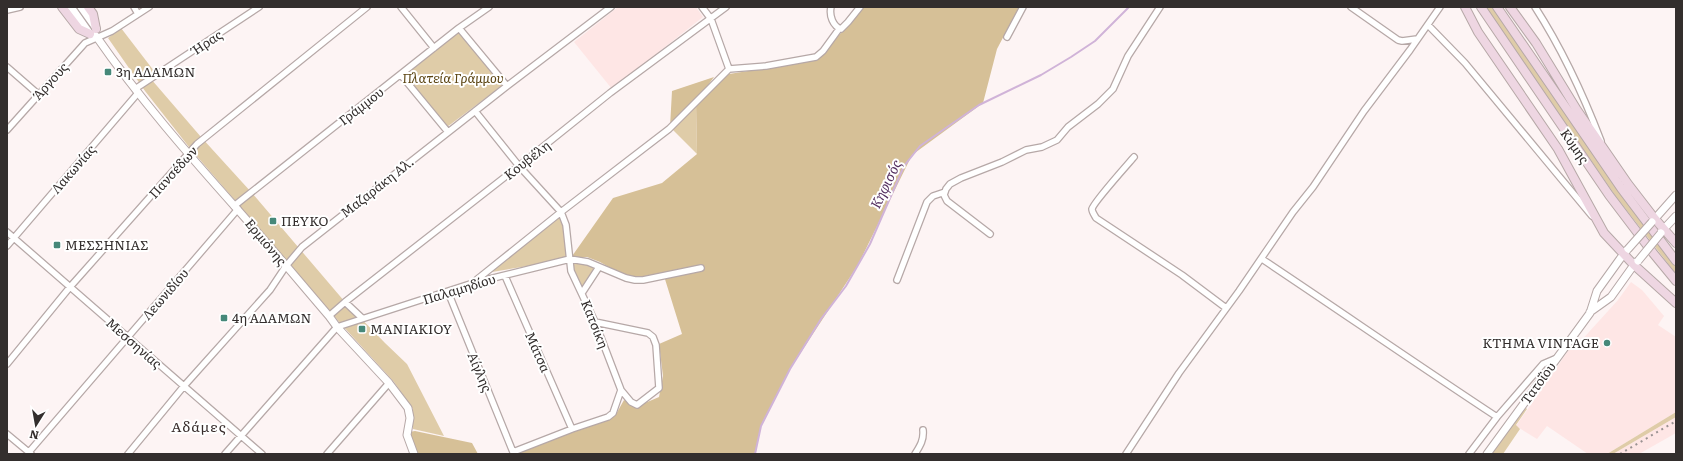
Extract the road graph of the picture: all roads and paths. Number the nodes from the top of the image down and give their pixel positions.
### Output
1 (20, 7) edge
2 (62, 7) edge
3 (71, 7) edge
4 (81, 7) edge
5 (88, 7) edge
6 (134, 7) edge
7 (149, 7) edge
8 (259, 7) edge
9 (367, 7) edge
10 (401, 7) edge
11 (489, 7) edge
12 (611, 7) edge
13 (702, 7) edge
14 (726, 7) edge
15 (831, 7) edge
16 (860, 7) edge
17 (1023, 7) edge
18 (1160, 7) edge
19 (1351, 7) edge
20 (1440, 7) edge
21 (1464, 7) edge
22 (1481, 7) edge
23 (1497, 7) edge
24 (1510, 7) edge
25 (1535, 7) edge
26 (7, 10) edge
27 (138, 14) junction
28 (711, 19) junction
29 (1428, 25) junction
30 (459, 28) junction
31 (839, 29) junction
32 (95, 34) junction
33 (1007, 37) dead end
34 (1417, 39) junction
35 (434, 48) junction
36 (7, 67) edge
37 (729, 69) junction
38 (401, 74) junction
39 (507, 86) junction
40 (137, 91) junction
41 (38, 94) junction
42 (475, 111) junction
43 (7, 130) edge
44 (448, 132) junction
45 (1605, 150) junction
46 (188, 155) junction
47 (1134, 157) dead end
48 (519, 166) junction
49 (945, 192) junction
50 (1676, 195) edge
51 (236, 208) junction
52 (561, 212) junction
53 (1676, 216) edge
54 (1653, 220) junction
55 (1597, 222) junction
56 (1662, 231) junction
57 (7, 232) edge
58 (990, 234) dead end
59 (14, 238) junction
60 (1676, 243) edge
61 (7, 246) edge
62 (1626, 252) junction
63 (570, 259) junction
64 (1262, 259) junction
65 (1676, 261) edge
66 (1636, 263) junction
67 (286, 266) junction
68 (599, 267) junction
69 (701, 268) dead end
70 (505, 276) junction
71 (897, 280) dead end
72 (1676, 281) edge
73 (473, 283) junction
74 (70, 287) junction
75 (448, 292) junction
76 (582, 293) junction
77 (345, 302) junction
78 (1676, 303) edge
79 (1226, 308) junction
80 (1590, 312) junction
81 (329, 316) junction
82 (362, 318) junction
83 (595, 322) junction
84 (337, 327) junction
85 (128, 337) junction
86 (1557, 358) junction
87 (7, 364) edge
88 (389, 383) junction
89 (184, 386) junction
90 (621, 390) junction
91 (1497, 417) junction
92 (572, 428) junction
93 (923, 430) dead end
94 (7, 434) edge
95 (240, 435) junction
96 (30, 453) edge
97 (128, 454) edge
98 (225, 454) edge
99 (262, 454) edge
100 (327, 454) edge
101 (414, 454) edge
102 (915, 454) edge
103 (1126, 454) edge
104 (1469, 454) edge
105 (1487, 454) edge

1 - 26 street
2 - 32 main road
3 - 32 street, Ερμιόνης
4 - 32 street, Ερμιόνης
5 - 32 main road
6 - 27 street
7 - 27 street, Άργους
8 - 40 street, Ήρας
9 - 46 street, Πανσέδων
10 - 35 street
11 - 30 street, Γράμμου
12 - 39 street, Μαζαράκη Αλ.
13 - 28 street
14 - 28 street, Κουβέλη
15 - 31 street
16 - 31 street
17 - 33 street
18 - 49 street
19 - 34 street
20 - 29 street
21 - 55 main road
22 - 72 main road, Κύμης
23 - 65 main road, Κύμης
24 - 45 main road
25 - 45 street
27 - 32 street, Άργους
28 - 37 street
28 - 48 street, Κουβέλη
29 - 34 street
29 - 55 street
30 - 35 street, Γράμμου
30 - 39 street
31 - 37 street
32 - 40 street, Ερμιόνης
32 - 41 street, Άργους
34 - 64 street
35 - 38 street, Γράμμου
36 - 41 street
37 - 52 street
38 - 44 street
38 - 51 street, Γράμμου
39 - 42 street, Μαζαράκη Αλ.
40 - 46 street, Ερμιόνης
40 - 59 street, Λακωνίας
41 - 43 street, Άργους
42 - 44 street, Μαζαράκη Αλ.
42 - 48 street
44 - 67 street, Μαζαράκη Αλ.
45 - 54 main road
46 - 51 street, Ερμιόνης
46 - 74 street, Πανσέδων
47 - 79 street
48 - 52 street
48 - 77 street, Κουβέλη
49 - 58 street
49 - 71 street
50 - 54 street, Τατοΐου
51 - 67 street, Ερμιόνης
51 - 85 street, Λεωνιδίου
52 - 63 street
52 - 73 street
53 - 56 street, Τατοΐου
54 - 56 main road
54 - 62 street, Τατοΐου, bridge
55 - 62 main road
56 - 60 main road
56 - 66 street, Τατοΐου, bridge
57 - 59 street, Μεσσηνίας
59 - 61 street, Λακωνίας
59 - 74 street, Μεσσηνίας
62 - 66 main road
62 - 80 street, Τατοΐου
63 - 68 street
63 - 70 street, Παλαμηδίου
63 - 76 street, Κατσίκη
64 - 79 street
64 - 91 street
66 - 78 main road
66 - 80 street, Τατοΐου
67 - 81 street, Ερμιόνης
67 - 89 street, Μαζαράκη Αλ.
68 - 69 street
68 - 76 street
70 - 73 street, Παλαμηδίου
70 - 92 street, Μάτσα
73 - 75 street, Παλαμηδίου
74 - 85 street, Μεσσηνίας
74 - 87 street, Πανσέδων
75 - 82 street, Παλαμηδίου
75 - 92 street, Αίγλης
76 - 83 street, Κατσίκη
77 - 81 street, Κουβέλη
77 - 82 street
79 - 103 street
80 - 86 street, Τατοΐου
81 - 84 street, Ερμιόνης
82 - 84 street, Παλαμηδίου
83 - 90 street, Κατσίκη
83 - 90 street
84 - 88 street, Ερμιόνης
84 - 95 street, Παλαμηδίου
85 - 89 street, Μεσσηνίας
85 - 96 street, Λεωνιδίου
86 - 91 street
86 - 105 street, Τατοΐου
88 - 100 street
88 - 101 street, Ερμιόνης
89 - 95 street, Μεσσηνίας
89 - 97 street, Μαζαράκη Αλ.
90 - 92 street
91 - 104 street
93 - 102 street
94 - 96 street
95 - 98 street, Παλαμηδίου
95 - 99 street, Μεσσηνίας

